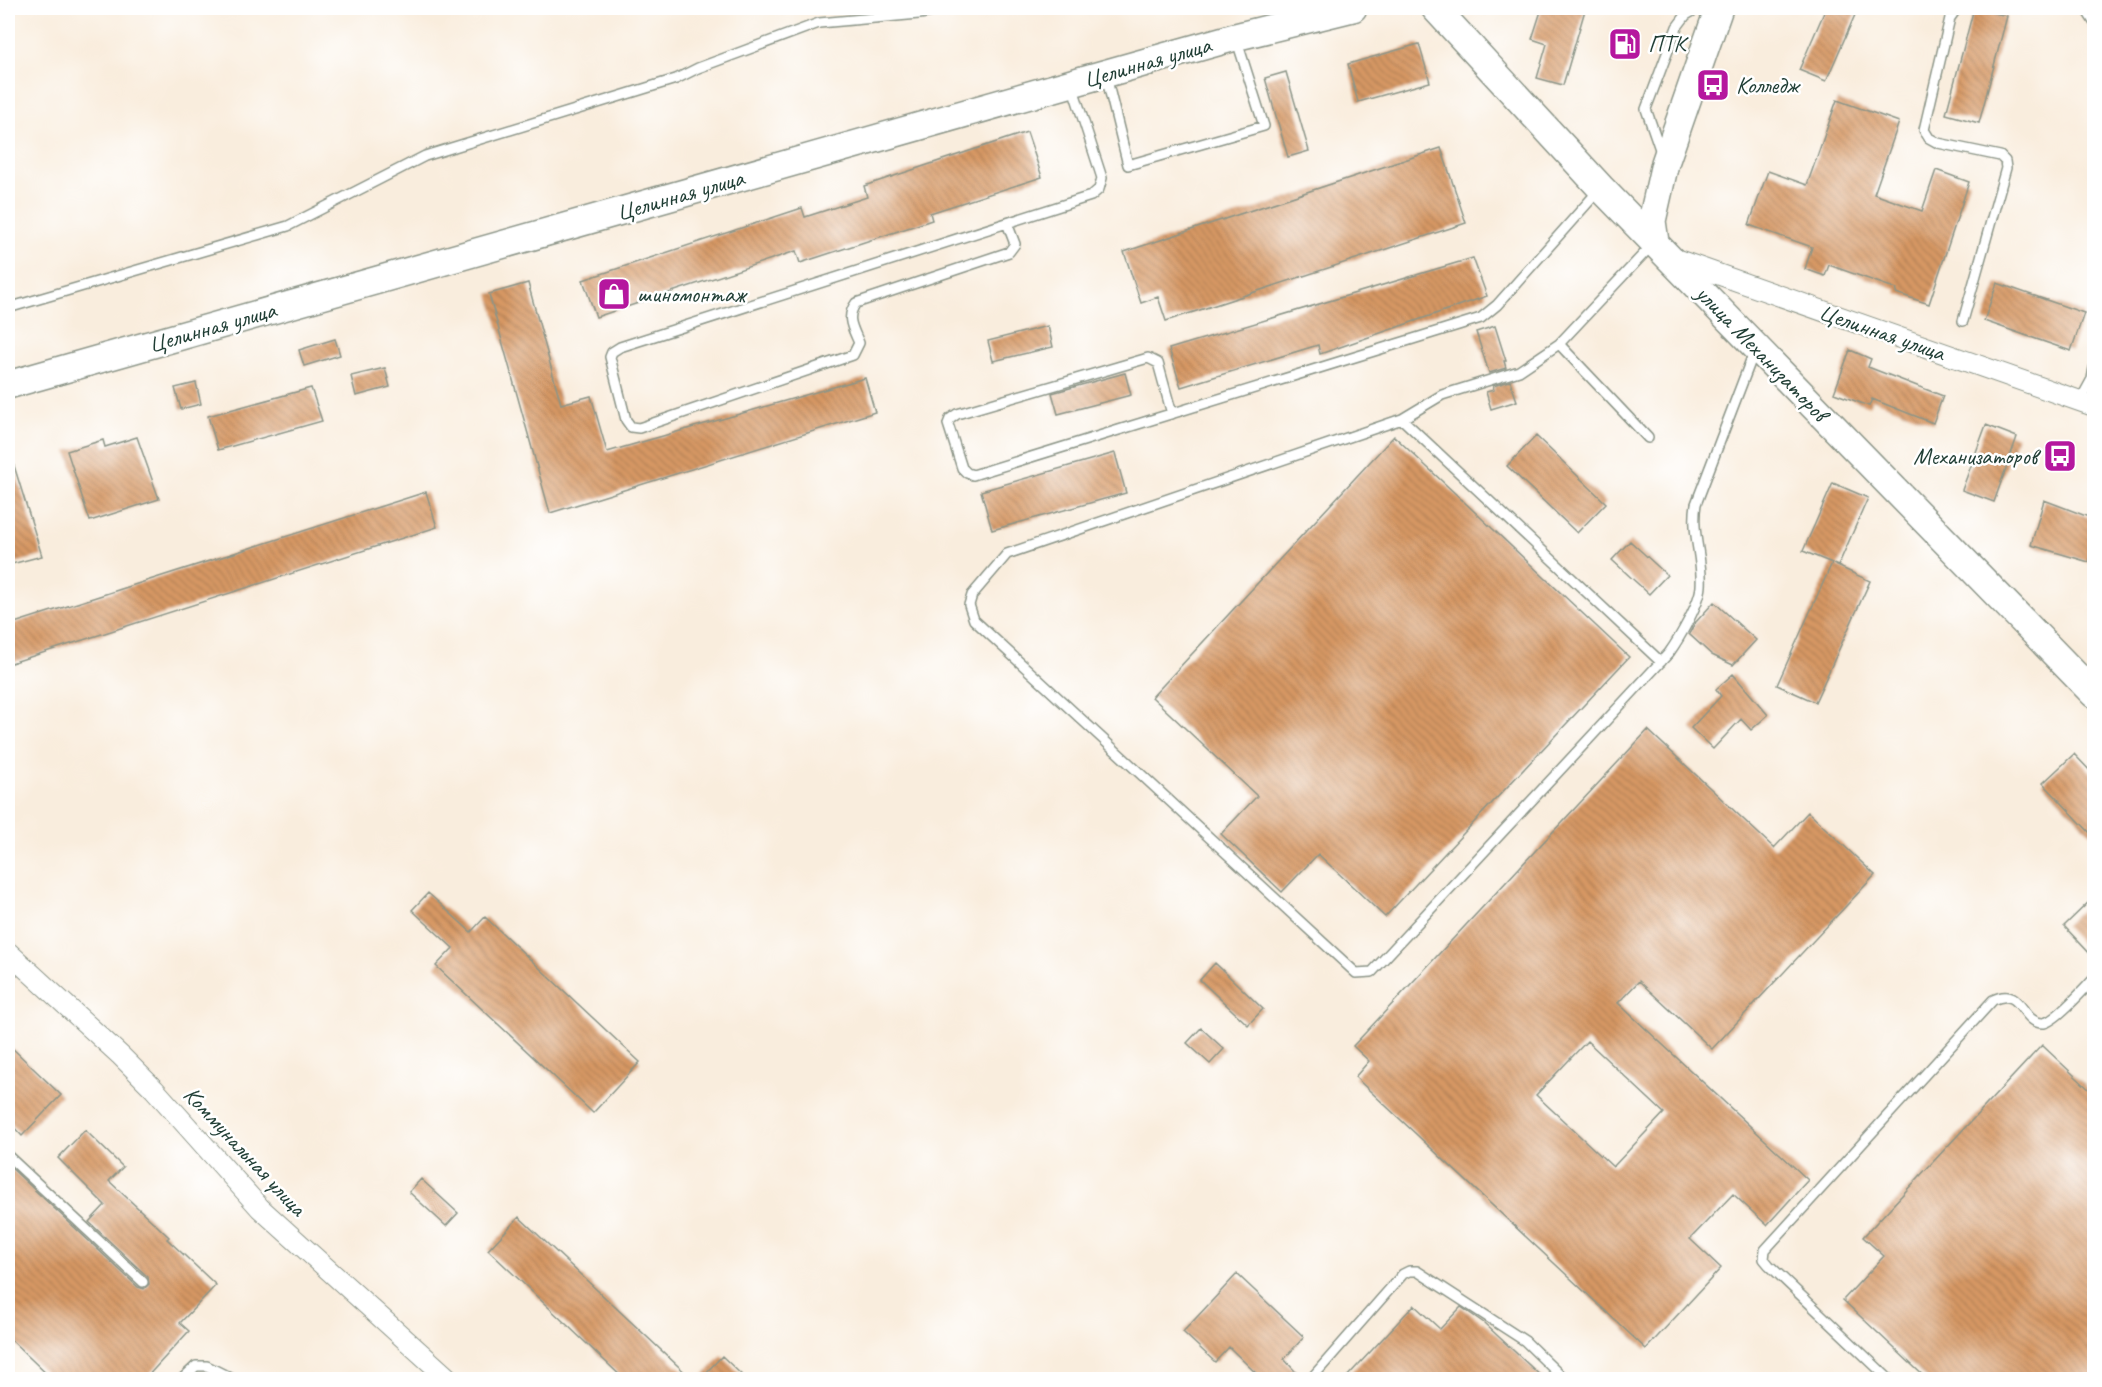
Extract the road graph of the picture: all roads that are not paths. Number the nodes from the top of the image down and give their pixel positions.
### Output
1 (956, 8) edge
2 (1353, 8) edge
3 (1435, 8) edge
4 (1698, 8) edge
5 (1719, 8) edge
6 (1957, 8) edge
7 (2085, 8) edge
8 (2094, 22) edge
9 (1235, 37) junction
10 (1105, 74) junction
11 (1072, 83) junction
12 (1665, 163) junction
13 (1601, 188) junction
14 (1007, 223) junction
15 (1662, 250) junction
16 (8, 308) edge
17 (1963, 321) dead end
18 (1559, 344) junction
19 (1756, 347) junction
20 (2094, 368) edge
21 (8, 385) edge
22 (2087, 404) edge
23 (1172, 414) junction
24 (1402, 419) junction
25 (1648, 438) dead end
26 (1661, 662) junction
27 (2094, 694) edge
28 (8, 952) edge
29 (2094, 979) edge
30 (8, 1156) edge
31 (143, 1282) dead end
32 (181, 1380) edge
33 (235, 1380) edge
34 (450, 1380) edge
35 (1310, 1380) edge
36 (1565, 1380) edge
37 (1890, 1380) edge

1 - 16 lane
2 - 9 main road, Целинная улица
3 - 13 main road, улица Механизаторов
4 - 12 lane
5 - 12 main road
6 - 17 lane
7 - 8 lane
9 - 10 main road, Целинная улица
9 - 10 lane
10 - 11 main road, Целинная улица
11 - 14 lane
11 - 21 main road, Целинная улица
12 - 15 main road
13 - 15 main road, улица Механизаторов
13 - 23 lane
14 - 14 lane
15 - 18 lane
15 - 19 main road, улица Механизаторов
15 - 22 street, Целинная улица
18 - 24 lane
18 - 25 lane
19 - 26 lane
19 - 27 main road, улица Механизаторов
20 - 22 lane
23 - 23 lane
24 - 26 lane
24 - 26 lane
28 - 34 street, Коммунальная улица
29 - 37 lane
30 - 31 lane
32 - 33 lane
35 - 36 lane

